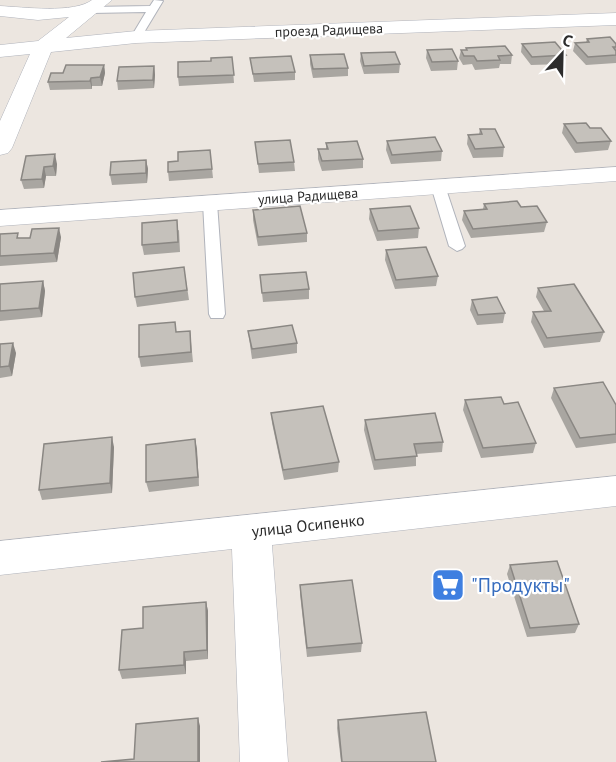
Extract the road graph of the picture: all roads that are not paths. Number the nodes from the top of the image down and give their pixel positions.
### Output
1 (157, 4) edge
2 (97, 5) edge
3 (0, 11) edge
4 (616, 19) edge
5 (136, 37) junction
6 (43, 47) junction
7 (0, 51) edge
8 (0, 148) edge
9 (616, 174) edge
10 (438, 186) junction
11 (210, 202) junction
12 (0, 218) edge
13 (458, 246) dead end
14 (217, 314) dead end
15 (616, 491) edge
16 (251, 531) junction
17 (0, 558) edge
18 (264, 762) edge

1 - 2 lane
1 - 5 lane
2 - 3 street
2 - 6 street
4 - 5 street, проезд Радищева
5 - 6 street, проезд Радищева
6 - 7 street, проезд Радищева
6 - 8 street
9 - 10 street, улица Радищева
10 - 11 street, улица Радищева
10 - 13 lane
11 - 12 street, улица Радищева
11 - 14 lane
15 - 16 street, улица Осипенко
16 - 17 street, улица Осипенко
16 - 18 street

